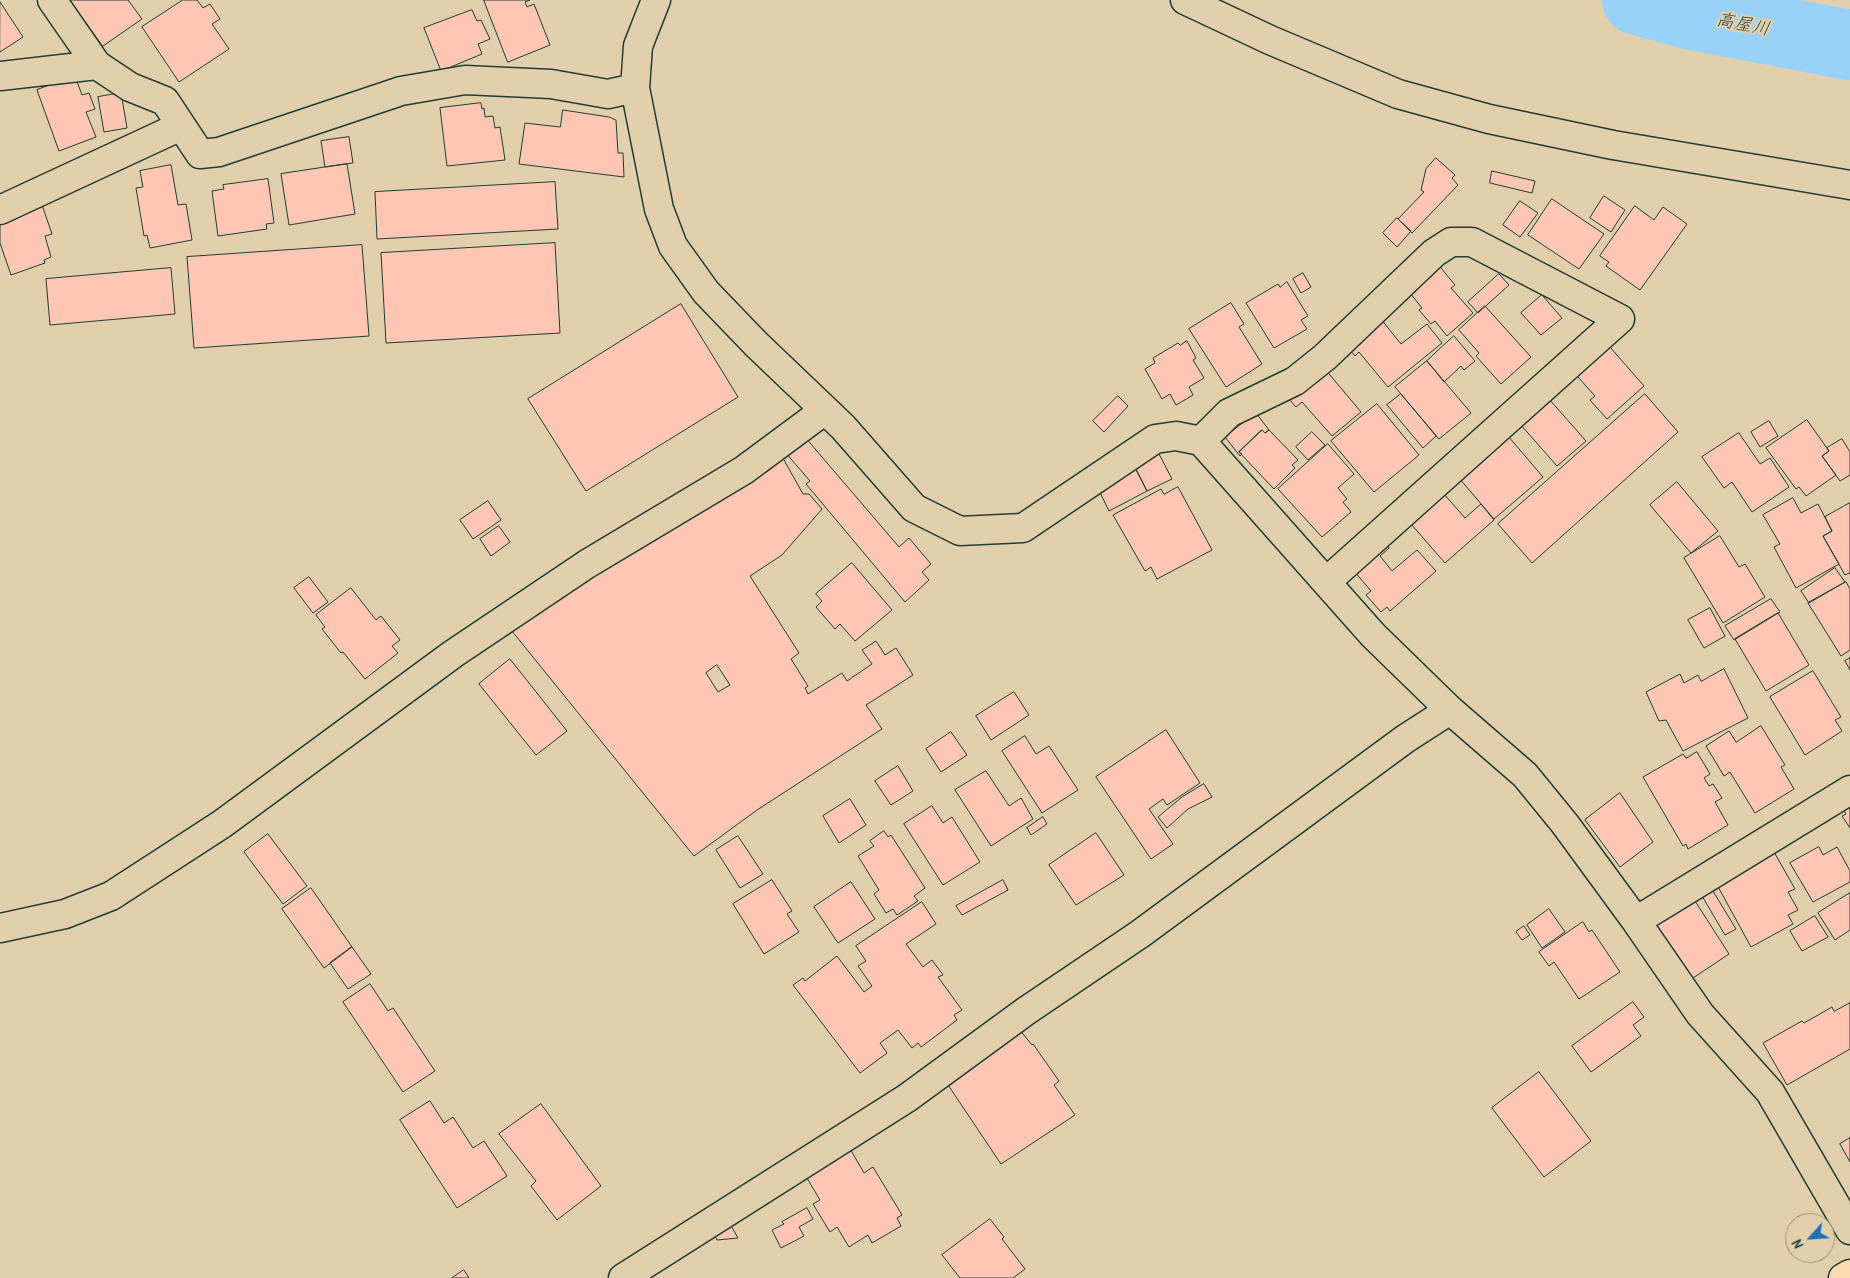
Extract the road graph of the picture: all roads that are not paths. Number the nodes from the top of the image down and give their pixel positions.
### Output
1 (52, 0) edge
2 (656, 0) edge
3 (1185, 0) edge
4 (97, 65) junction
5 (0, 76) edge
6 (635, 88) junction
7 (181, 126) junction
8 (1850, 185) edge
9 (0, 210) edge
10 (825, 410) junction
11 (1200, 441) junction
12 (1326, 582) junction
13 (1450, 710) junction
14 (1850, 790) edge
15 (1636, 921) junction
16 (0, 928) edge
17 (1850, 1230) edge
18 (1850, 1274) edge
19 (623, 1278) edge
20 (1843, 1278) edge

1 - 4 street
2 - 6 street
3 - 8 street
4 - 5 street
4 - 7 street
6 - 7 street
6 - 10 street
7 - 9 street
10 - 11 street
10 - 16 street
11 - 12 street
11 - 12 street
12 - 13 street
13 - 15 street
13 - 19 street
14 - 15 street
15 - 17 street
18 - 20 highway

